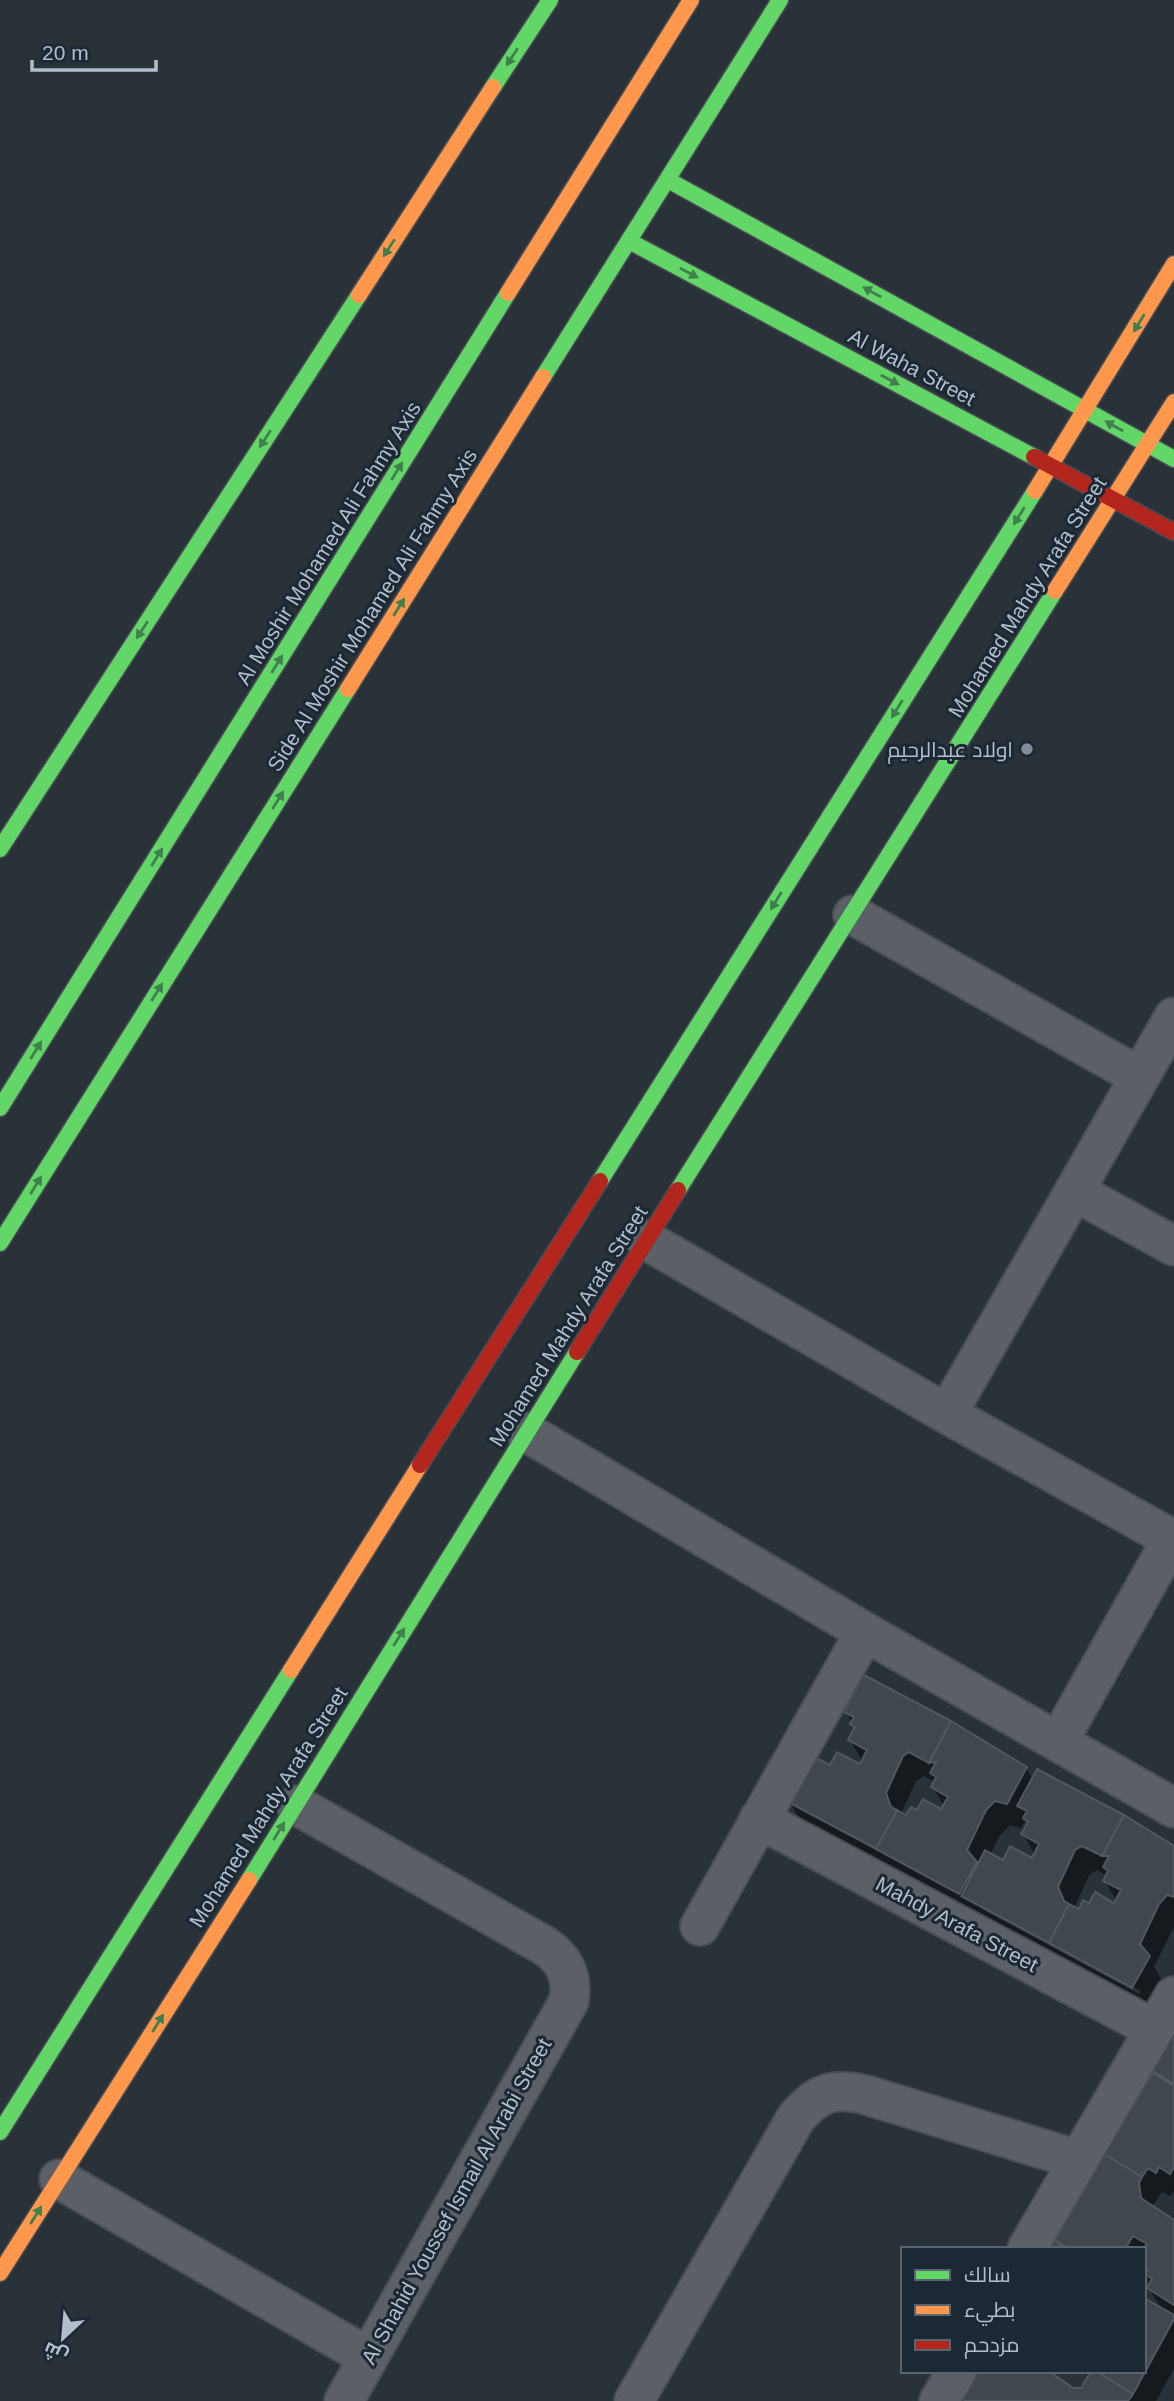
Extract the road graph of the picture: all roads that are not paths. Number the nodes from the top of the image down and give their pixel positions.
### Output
1 (550, 0) edge
2 (691, 0) edge
3 (780, 0) edge
4 (668, 180) junction
5 (629, 242) junction
6 (1174, 264) edge
7 (1174, 402) edge
8 (1086, 410) junction
9 (1148, 444) junction
10 (1174, 459) edge
11 (1051, 465) junction
12 (1113, 498) junction
13 (1174, 532) edge
14 (0, 849) edge
15 (853, 915) junction
16 (1174, 1017) edge
17 (1140, 1077) junction
18 (0, 1108) edge
19 (1074, 1191) junction
20 (646, 1240) junction
21 (0, 1243) edge
22 (1174, 1246) edge
23 (947, 1414) junction
24 (526, 1432) junction
25 (1173, 1540) edge
26 (865, 1632) junction
27 (1058, 1742) junction
28 (296, 1805) junction
29 (1174, 1808) edge
30 (760, 1819) junction
31 (700, 1926) dead end
32 (1174, 1996) edge
33 (1154, 2029) junction
34 (0, 2132) edge
35 (1079, 2160) junction
36 (59, 2179) junction
37 (1028, 2247) edge
38 (0, 2273) edge
39 (368, 2357) junction
40 (956, 2373) edge
41 (348, 2399) edge
42 (634, 2401) edge
43 (939, 2401) edge

1 -> 14 street
18 -> 2 street, Al Moshir Mohamed Ali Fahmy Axis
3 - 4 street, Side Al Moshir Mohamed Ali Fahmy Axis
4 - 5 street, Side Al Moshir Mohamed Ali Fahmy Axis
8 -> 4 street
5 -> 11 street, Al Waha Street
21 -> 5 street, Side Al Moshir Mohamed Ali Fahmy Axis
6 -> 8 street
7 - 9 street, Mohamed Mahdy Arafa Street
9 -> 8 street
8 - 11 street
9 - 10 street
9 - 12 street, Mohamed Mahdy Arafa Street
11 - 12 street, Al Waha Street
11 -> 34 street
12 - 13 street, Al Waha Street
12 - 15 street, Mohamed Mahdy Arafa Street
15 - 17 street
15 - 20 street, Mohamed Mahdy Arafa Street
16 - 17 street
17 - 19 street
19 - 22 street
19 - 23 street
20 - 23 street
20 - 24 street, Mohamed Mahdy Arafa Street
23 - 25 street
24 - 26 street
28 -> 24 street, Mohamed Mahdy Arafa Street
25 - 27 street
26 - 27 street
26 - 30 street
27 - 29 street
36 -> 28 street, Mohamed Mahdy Arafa Street
28 - 39 street, Al Shahid Youssef Ismail Al Arabi Street
30 - 31 street
30 - 33 street, Mahdy Arafa Street
32 - 33 street
33 - 35 street
35 - 37 street
35 - 42 street
38 -> 36 street, Mohamed Mahdy Arafa Street
36 - 39 street
39 - 41 street, Al Shahid Youssef Ismail Al Arabi Street
40 - 43 street

